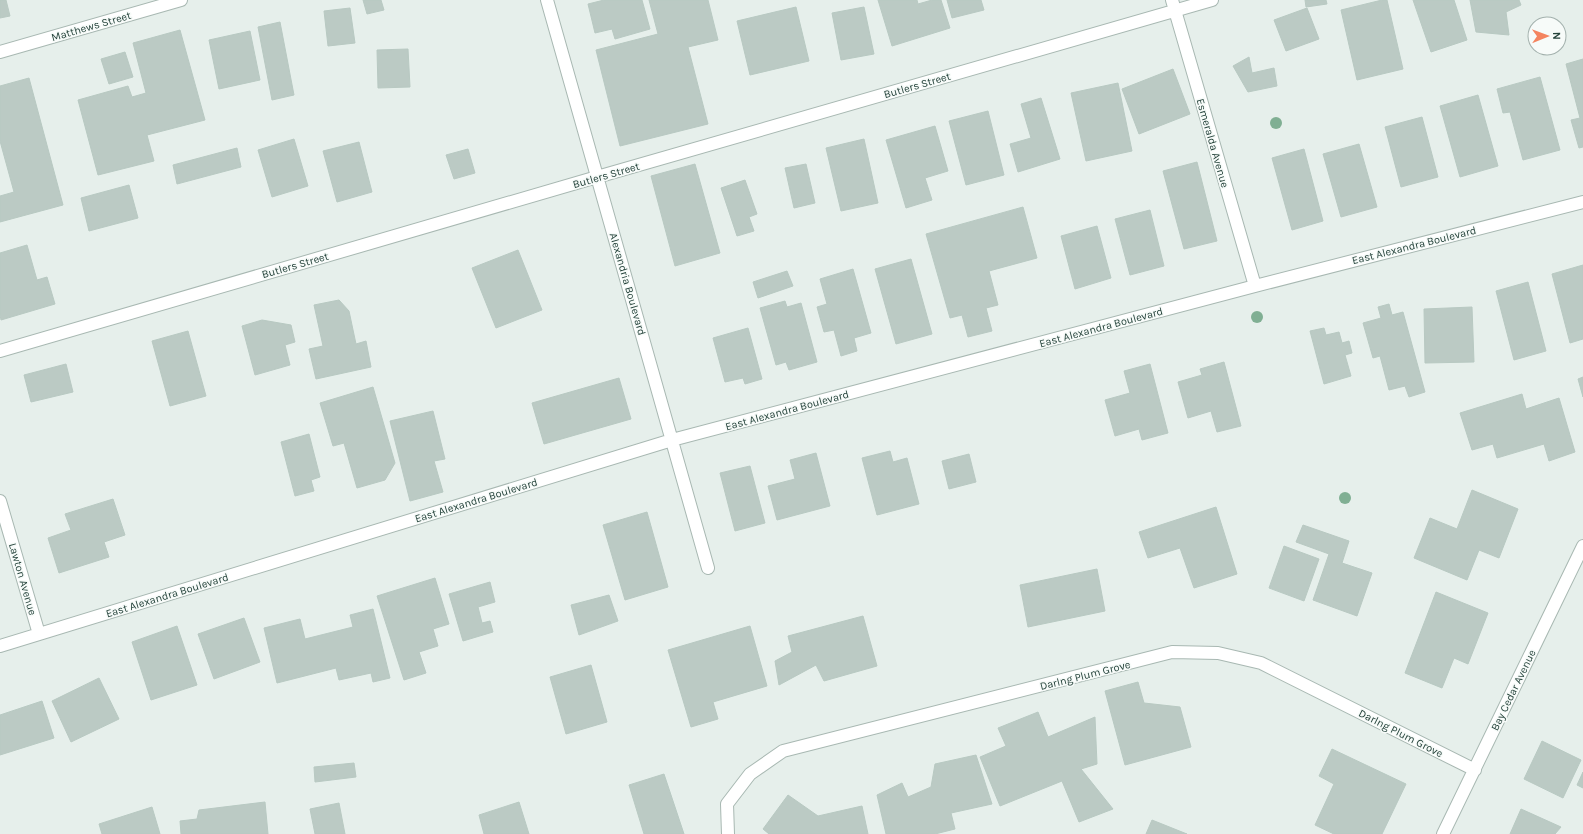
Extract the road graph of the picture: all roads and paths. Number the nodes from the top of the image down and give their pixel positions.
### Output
1 (181, 0) edge
2 (547, 0) edge
3 (1212, 0) edge
4 (1174, 5) edge
5 (0, 52) edge
6 (597, 177) junction
7 (1583, 202) edge
8 (1255, 286) junction
9 (0, 351) edge
10 (672, 440) junction
11 (0, 500) edge
12 (1583, 546) edge
13 (708, 568) dead end
14 (39, 634) junction
15 (0, 646) edge
16 (1475, 770) junction
17 (728, 834) edge
18 (1443, 834) edge

1 - 5 street, Matthews Street
2 - 6 street, Alexandria Boulevard
3 - 4 street, Butlers Street
4 - 6 street, Butlers Street
4 - 8 street, Esmeralda Avenue
6 - 9 street, Butlers Street
6 - 10 street, Alexandria Boulevard
7 - 8 street, East Alexandra Boulevard
8 - 10 street, East Alexandra Boulevard
10 - 13 street, Alexandria Boulevard
10 - 14 street, East Alexandra Boulevard
11 - 14 street, Lawton Avenue
12 - 16 street, Bay Cedar Avenue
14 - 15 street, East Alexandra Boulevard
16 - 17 street, Darlng Plum Grove
16 - 18 street, Bay Cedar Avenue

